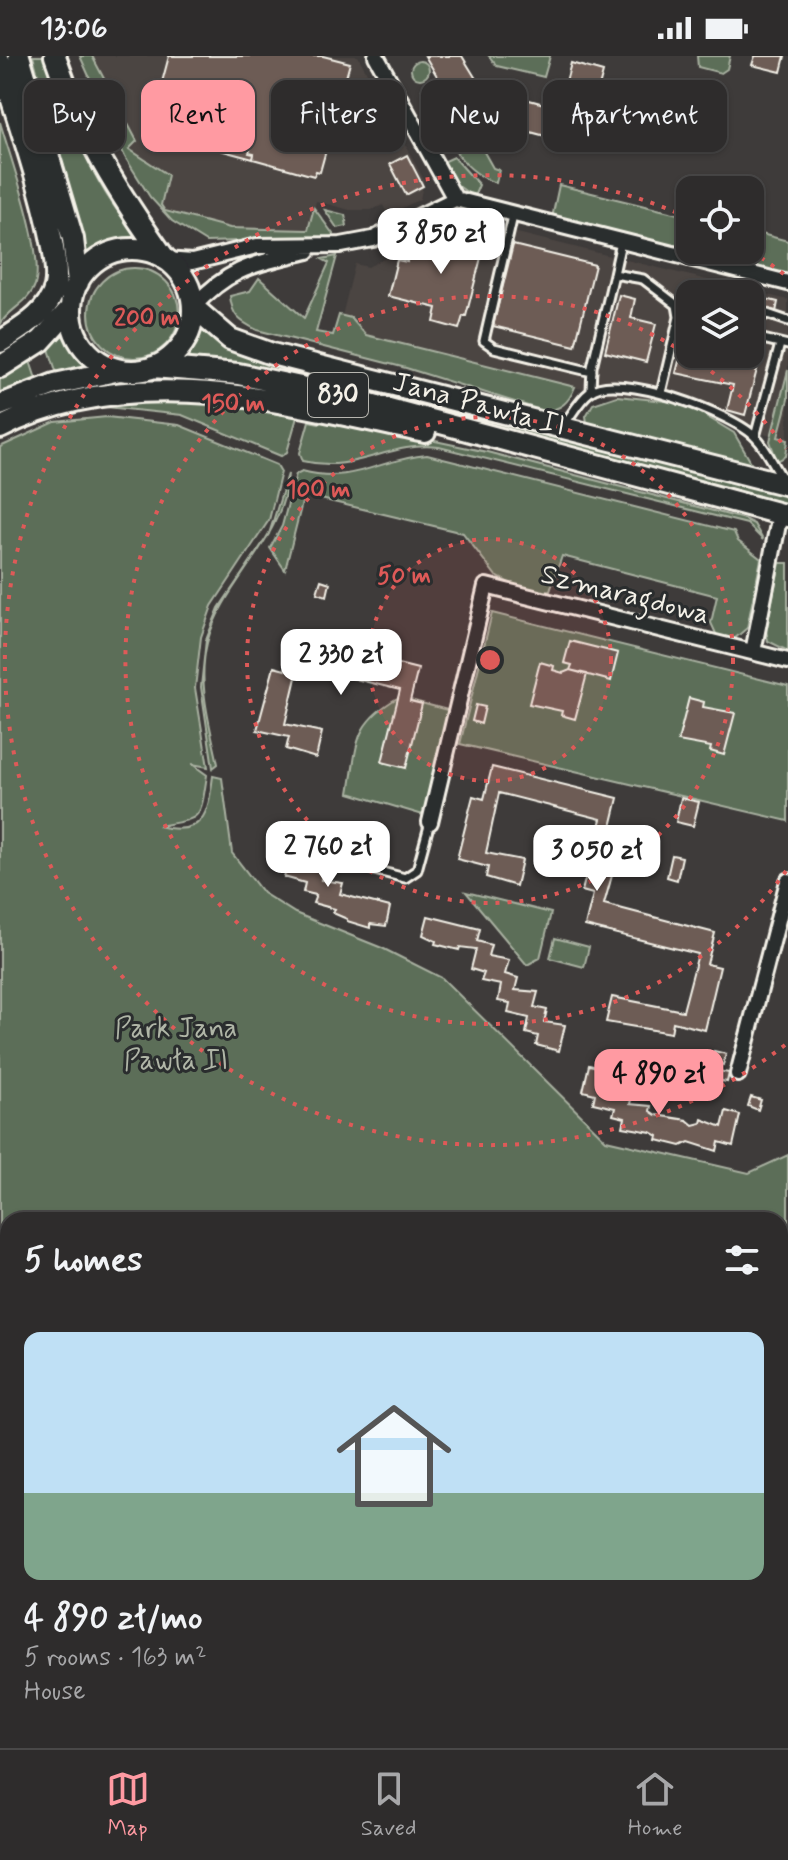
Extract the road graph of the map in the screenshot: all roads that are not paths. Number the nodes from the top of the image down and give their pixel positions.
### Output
1 (19, 56) edge
2 (55, 56) edge
3 (376, 56) edge
4 (0, 62) edge
5 (455, 199) junction
6 (513, 216) junction
7 (621, 242) junction
8 (327, 246) junction
9 (166, 260) junction
10 (614, 274) junction
11 (78, 283) junction
12 (788, 283) edge
13 (676, 304) edge
14 (193, 307) junction
15 (71, 308) junction
16 (764, 313) edge
17 (788, 321) edge
18 (676, 330) edge
19 (764, 339) edge
20 (0, 342) edge
21 (784, 344) edge
22 (0, 367) edge
23 (153, 367) junction
24 (120, 370) junction
25 (592, 372) junction
26 (591, 390) junction
27 (661, 393) junction
28 (0, 405) edge
29 (0, 428) edge
30 (561, 428) junction
31 (755, 437) junction
32 (519, 446) junction
33 (787, 482) edge
34 (784, 515) edge
35 (753, 652) junction
36 (788, 661) edge
37 (430, 822) joint
38 (286, 831) dead end
39 (788, 881) edge
40 (738, 1074) dead end

1 - 11 main road
2 - 9 main road, 830
3 - 5 street
4 - 20 main road
5 - 6 street
5 - 8 street
6 - 7 street
6 - 25 lane
7 - 10 lane
7 - 12 street
8 - 9 street
8 - 14 street
9 - 11 main road
9 - 14 main road, 830
10 - 13 lane
10 - 25 lane
11 - 15 main road
14 - 23 main road
14 - 30 main road, Jana Pawła II / 830
15 - 22 main road
15 - 24 main road
16 - 17 lane
18 - 27 lane
19 - 21 lane
21 - 31 lane
23 - 24 main road, 830
23 - 32 main road, Jana Pawła II / 830
24 - 28 main road
25 - 26 lane
26 - 27 lane
26 - 30 lane
27 - 31 lane
29 - 32 main road
30 - 33 main road, Jana Pawła II / 830
31 - 33 lane
32 - 34 main road, Jana Pawła II / 830
34 - 35 street
35 - 36 street, Szmaragdowa
35 - 37 street, Szmaragdowa
37 - 38 lane
39 - 40 street

